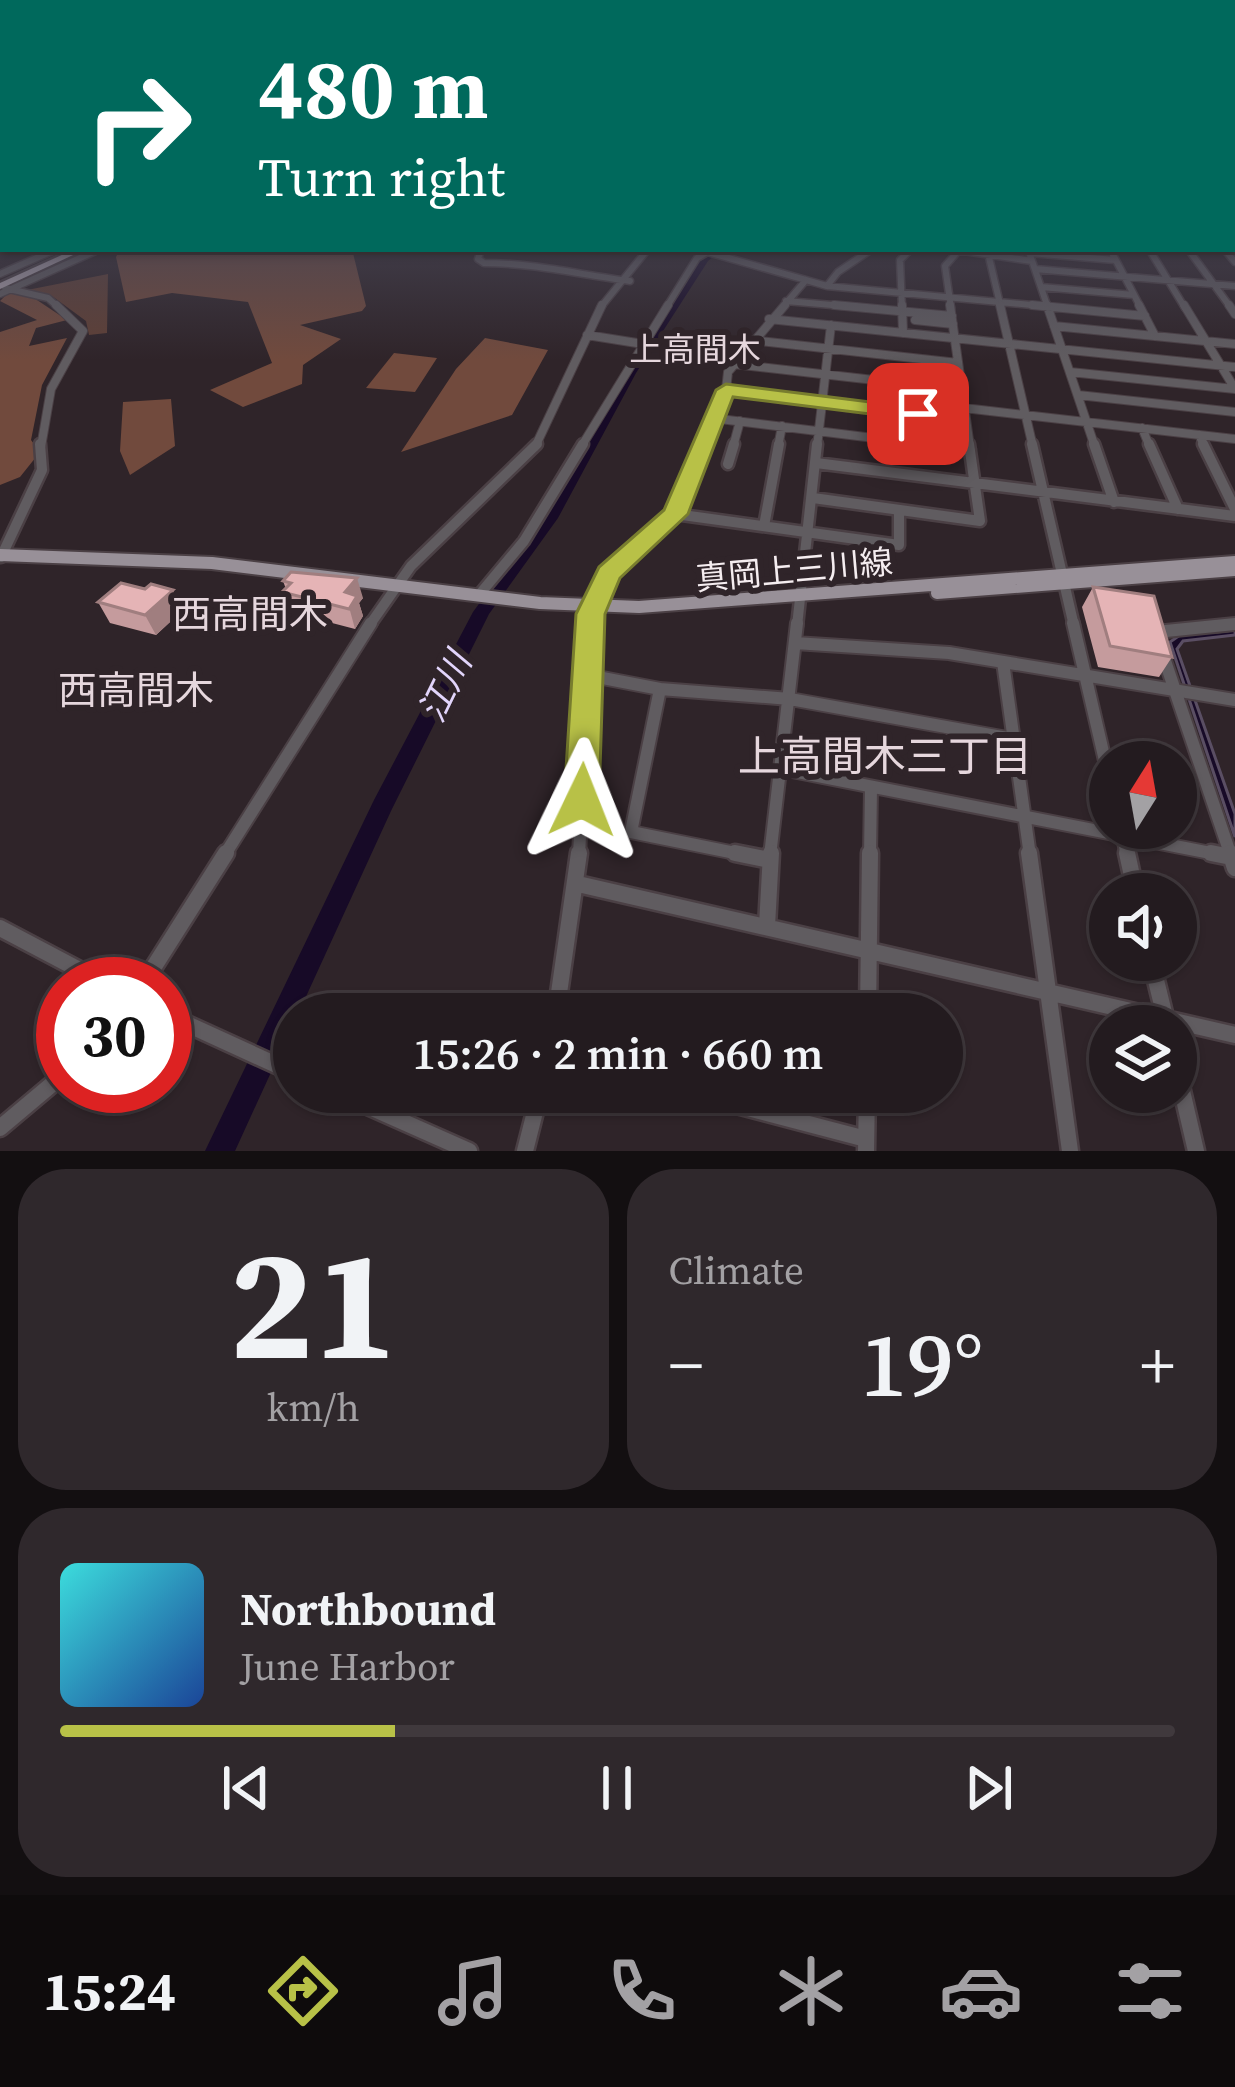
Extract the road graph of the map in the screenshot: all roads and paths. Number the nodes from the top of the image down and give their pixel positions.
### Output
1 (24, 253) edge
2 (49, 253) edge
3 (70, 253) edge
4 (90, 253) edge
5 (480, 253) edge
6 (646, 253) edge
7 (705, 253) edge
8 (716, 253) edge
9 (725, 253) edge
10 (867, 253) edge
11 (907, 253) edge
12 (954, 253) edge
13 (988, 253) edge
14 (1112, 253) edge
15 (1151, 253) edge
16 (1191, 253) edge
17 (721, 255) junction
18 (1031, 258) edge
19 (1115, 260) junction
20 (16, 267) junction
21 (1124, 277) junction
22 (630, 280) junction
23 (806, 280) junction
24 (1168, 281) junction
25 (1214, 285) junction
26 (3, 286) edge
27 (827, 286) junction
28 (1235, 286) edge
29 (1041, 287) junction
30 (901, 293) junction
31 (1134, 295) junction
32 (950, 298) junction
33 (786, 301) junction
34 (1000, 303) junction
35 (1047, 307) junction
36 (1235, 314) edge
37 (902, 315) junction
38 (1145, 316) junction
39 (769, 319) junction
40 (953, 320) junction
41 (831, 325) junction
42 (1054, 326) junction
43 (903, 333) junction
44 (587, 335) junction
45 (1156, 336) junction
46 (955, 338) junction
47 (750, 340) junction
48 (1206, 341) junction
49 (645, 344) junction
50 (1009, 344) junction
51 (1235, 344) edge
52 (828, 349) junction
53 (1061, 349) junction
54 (724, 356) dead end
55 (958, 363) junction
56 (734, 364) junction
57 (1220, 365) junction
58 (1235, 367) edge
59 (1070, 372) junction
60 (826, 375) junction
61 (1235, 389) edge
62 (726, 390) junction
63 (962, 390) junction
64 (1078, 395) junction
65 (823, 402) junction
66 (964, 407) junction
67 (1235, 412) edge
68 (1025, 415) junction
69 (712, 418) junction
70 (966, 420) junction
71 (740, 421) junction
72 (1087, 422) junction
73 (782, 426) junction
74 (1142, 428) junction
75 (820, 431) junction
76 (1199, 435) junction
77 (1235, 439) edge
78 (970, 450) junction
79 (816, 463) junction
80 (728, 464) dead end
81 (974, 484) junction
82 (1043, 493) junction
83 (813, 498) junction
84 (1114, 502) junction
85 (1178, 509) junction
86 (898, 510) junction
87 (1235, 512) edge
88 (675, 514) junction
89 (764, 526) junction
90 (808, 532) junction
91 (1, 558) edge
92 (1235, 566) edge
93 (1063, 579) junction
94 (393, 588) junction
95 (479, 596) junction
96 (801, 600) junction
97 (592, 610) junction
98 (1235, 624) edge
99 (795, 643) junction
100 (1003, 662) junction
101 (587, 675) junction
102 (1085, 675) junction
103 (661, 688) junction
104 (1175, 690) junction
105 (790, 699) junction
106 (1235, 700) edge
107 (1013, 740) junction
108 (1100, 741) edge
109 (782, 769) junction
110 (872, 787) junction
111 (1025, 817) junction
112 (1089, 827) edge
113 (1185, 849) edge
114 (770, 860) junction
115 (1233, 862) edge
116 (578, 884) junction
117 (766, 926) junction
118 (0, 928) edge
119 (869, 951) junction
120 (55, 957) edge
121 (160, 957) edge
122 (1048, 992) junction
123 (560, 993) edge
124 (868, 993) edge
125 (1097, 1005) edge
126 (192, 1027) edge
127 (1197, 1028) edge
128 (1235, 1035) edge
129 (273, 1064) edge
130 (36, 1098) edge
131 (383, 1113) edge
132 (535, 1113) edge
133 (758, 1113) edge
134 (867, 1113) edge
135 (1187, 1113) edge
136 (0, 1128) edge
137 (866, 1145) edge
138 (469, 1151) edge
139 (525, 1151) edge
140 (1070, 1151) edge
141 (1196, 1151) edge

1 - 20 street
2 - 20 street
3 - 26 highway
4 - 26 street
5 - 22 street
6 - 22 street
7 - 49 street
8 - 17 street
9 - 17 street
10 - 27 street
11 - 30 street
12 - 32 street
13 - 18 street
13 - 34 street
14 - 19 street
15 - 24 street
16 - 25 street
17 - 23 street
18 - 19 street
18 - 21 street
18 - 29 street
19 - 21 street
20 - 26 street
21 - 24 street
21 - 31 street
22 - 44 street
23 - 27 street
23 - 33 street
24 - 25 street
24 - 48 street
25 - 28 street
25 - 36 street
26 - 91 street
27 - 30 street
29 - 31 street
29 - 35 street
30 - 32 street
30 - 37 street
31 - 38 street
32 - 34 street
32 - 40 street
33 - 37 street
33 - 39 street
34 - 35 street
34 - 50 street
35 - 38 street
35 - 42 street
37 - 40 street
37 - 43 street
38 - 45 street
39 - 41 street
39 - 47 street
40 - 46 street
41 - 43 street
41 - 52 street
42 - 45 street
42 - 53 street
43 - 46 street
44 - 49 street
44 - 94 street
45 - 48 street
46 - 50 street
46 - 55 street
47 - 52 street
47 - 56 street
48 - 51 street
48 - 57 street
49 - 54 street
49 - 95 street
50 - 53 street
50 - 68 street
52 - 55 street
52 - 60 street
53 - 57 street
53 - 59 street
55 - 63 street
56 - 60 street
56 - 62 street
57 - 58 street
57 - 61 street
59 - 61 street
59 - 64 street
60 - 63 street
60 - 65 street
62 - 65 street
62 - 69 street
63 - 66 street
64 - 67 street
64 - 72 street
65 - 70 street
65 - 75 street
66 - 68 street
66 - 70 street
68 - 72 street
68 - 82 street
69 - 71 street
69 - 88 street
70 - 78 street
71 - 73 street
71 - 80 street
72 - 74 street
72 - 84 street
73 - 75 street
73 - 89 street
74 - 76 street
74 - 85 street
75 - 78 street
75 - 79 street
76 - 77 street
76 - 87 street
78 - 81 street
79 - 81 street
79 - 83 street
81 - 82 street
81 - 86 street
82 - 84 street
82 - 93 street
83 - 86 street
83 - 90 street
84 - 85 street
85 - 87 street
86 - 90 street
88 - 89 street
88 - 97 street
89 - 90 street
90 - 96 street
91 - 94 main road, 真岡上三川線
92 - 93 main road, 真岡上三川線
93 - 96 main road, 真岡上三川線
93 - 102 street
94 - 95 main road, 真岡上三川線
94 - 97 main road, 真岡上三川線
94 - 121 street
95 - 97 main road, 真岡上三川線
96 - 97 main road, 真岡上三川線
96 - 99 street
97 - 101 street
98 - 104 street
99 - 100 street
99 - 105 street
100 - 102 street
100 - 107 street
101 - 103 street
101 - 116 street
102 - 104 street
102 - 108 street
103 - 105 street
103 - 114 street
104 - 106 street
104 - 115 street
105 - 107 street
105 - 109 street
107 - 111 street
109 - 110 street
109 - 114 street
110 - 111 street
110 - 119 street
111 - 112 street
111 - 122 street
113 - 115 street
114 - 117 street
116 - 117 street
116 - 123 street
117 - 119 street
118 - 120 street
119 - 122 street
119 - 124 street
122 - 125 street
122 - 140 street
126 - 129 street
127 - 128 street
130 - 136 street
131 - 138 street
132 - 139 street
133 - 137 street
134 - 137 street
135 - 141 street

